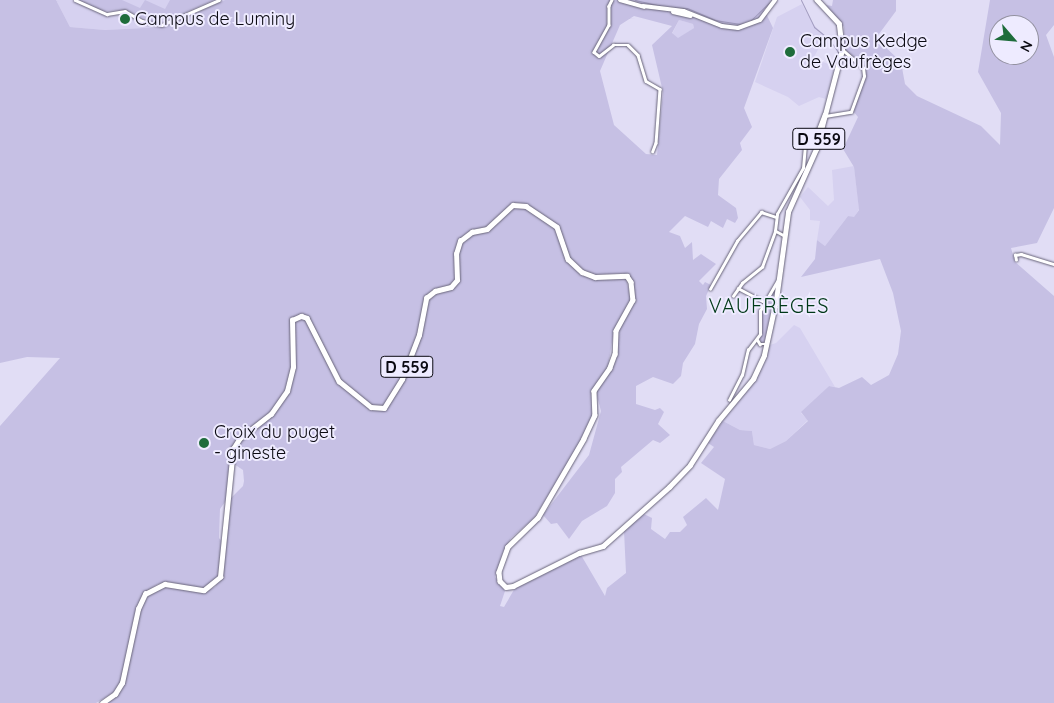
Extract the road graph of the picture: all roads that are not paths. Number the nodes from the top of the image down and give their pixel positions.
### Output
1 (75, 0) edge
2 (219, 0) edge
3 (612, 0) edge
4 (620, 0) edge
5 (775, 0) edge
6 (818, 0) edge
7 (842, 50) junction
8 (825, 115) junction
9 (653, 151) dead end
10 (776, 217) junction
11 (775, 231) junction
12 (784, 236) junction
13 (1016, 260) dead end
14 (1054, 264) edge
15 (779, 282) junction
16 (738, 288) junction
17 (710, 289) dead end
18 (733, 296) dead end
19 (764, 302) junction
20 (757, 339) junction
21 (766, 344) junction
22 (729, 400) dead end
23 (102, 703) edge

1 - 2 street
3 - 9 street
4 - 5 street
6 - 7 main road, D 559
7 - 8 main road, D 559
7 - 8 street
8 - 10 street
8 - 12 main road, D 559
10 - 11 street
10 - 17 street
11 - 12 street
11 - 16 street
12 - 15 main road, D 559
13 - 14 street
15 - 19 street
15 - 21 main road, D 559
16 - 18 street
16 - 19 street
19 - 20 street
20 - 21 street
20 - 22 street
21 - 23 main road, D 559

